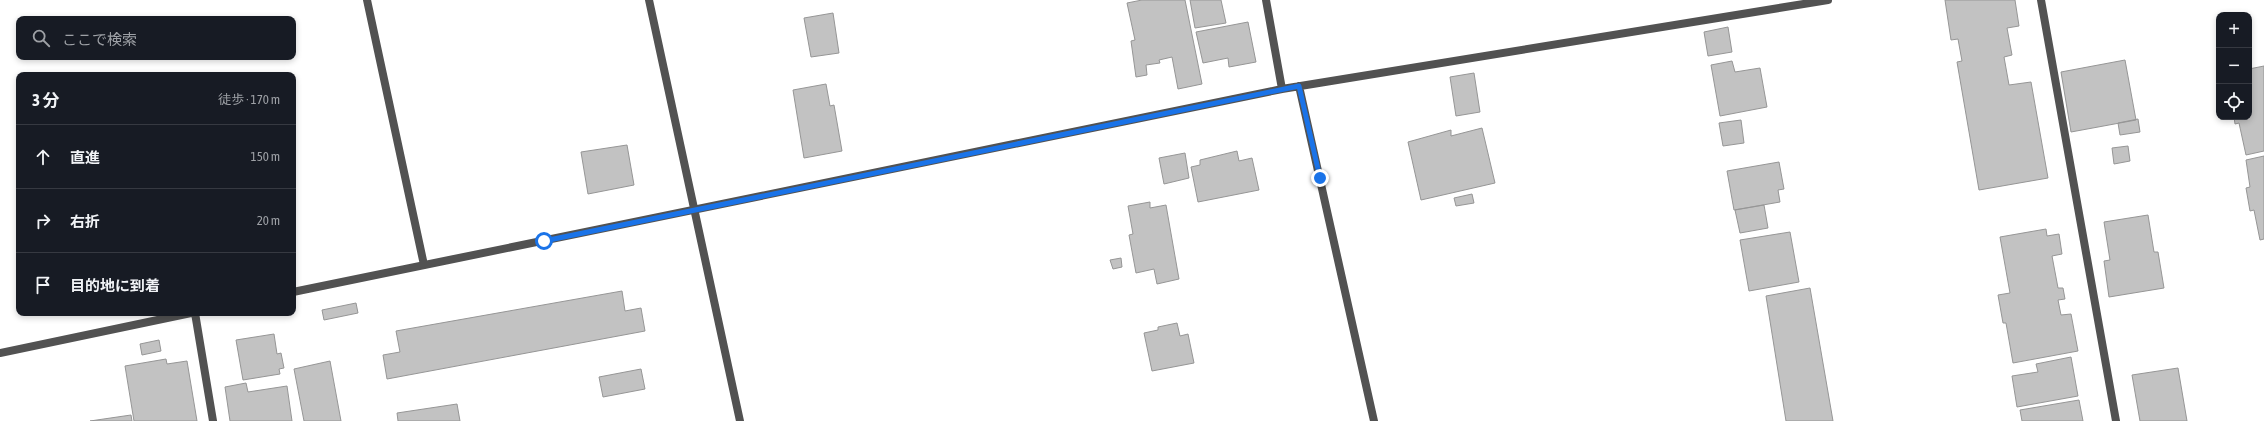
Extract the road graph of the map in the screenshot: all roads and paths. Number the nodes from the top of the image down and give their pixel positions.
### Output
1 (367, 0) edge
2 (649, 0) edge
3 (1266, 0) edge
4 (1828, 0) edge
5 (2041, 0) edge
6 (1299, 86) junction
7 (1282, 89) junction
8 (694, 210) junction
9 (424, 265) junction
10 (296, 291) edge
11 (177, 316) edge
12 (196, 316) edge
13 (0, 353) edge
14 (213, 421) edge
15 (740, 421) edge
16 (1374, 421) edge
17 (2116, 421) edge

1 - 9 street
2 - 8 street
3 - 7 street
4 - 6 street
5 - 17 street
6 - 7 street
6 - 16 street
7 - 8 street
8 - 9 street
8 - 15 street
9 - 10 street
11 - 13 street
12 - 14 street

